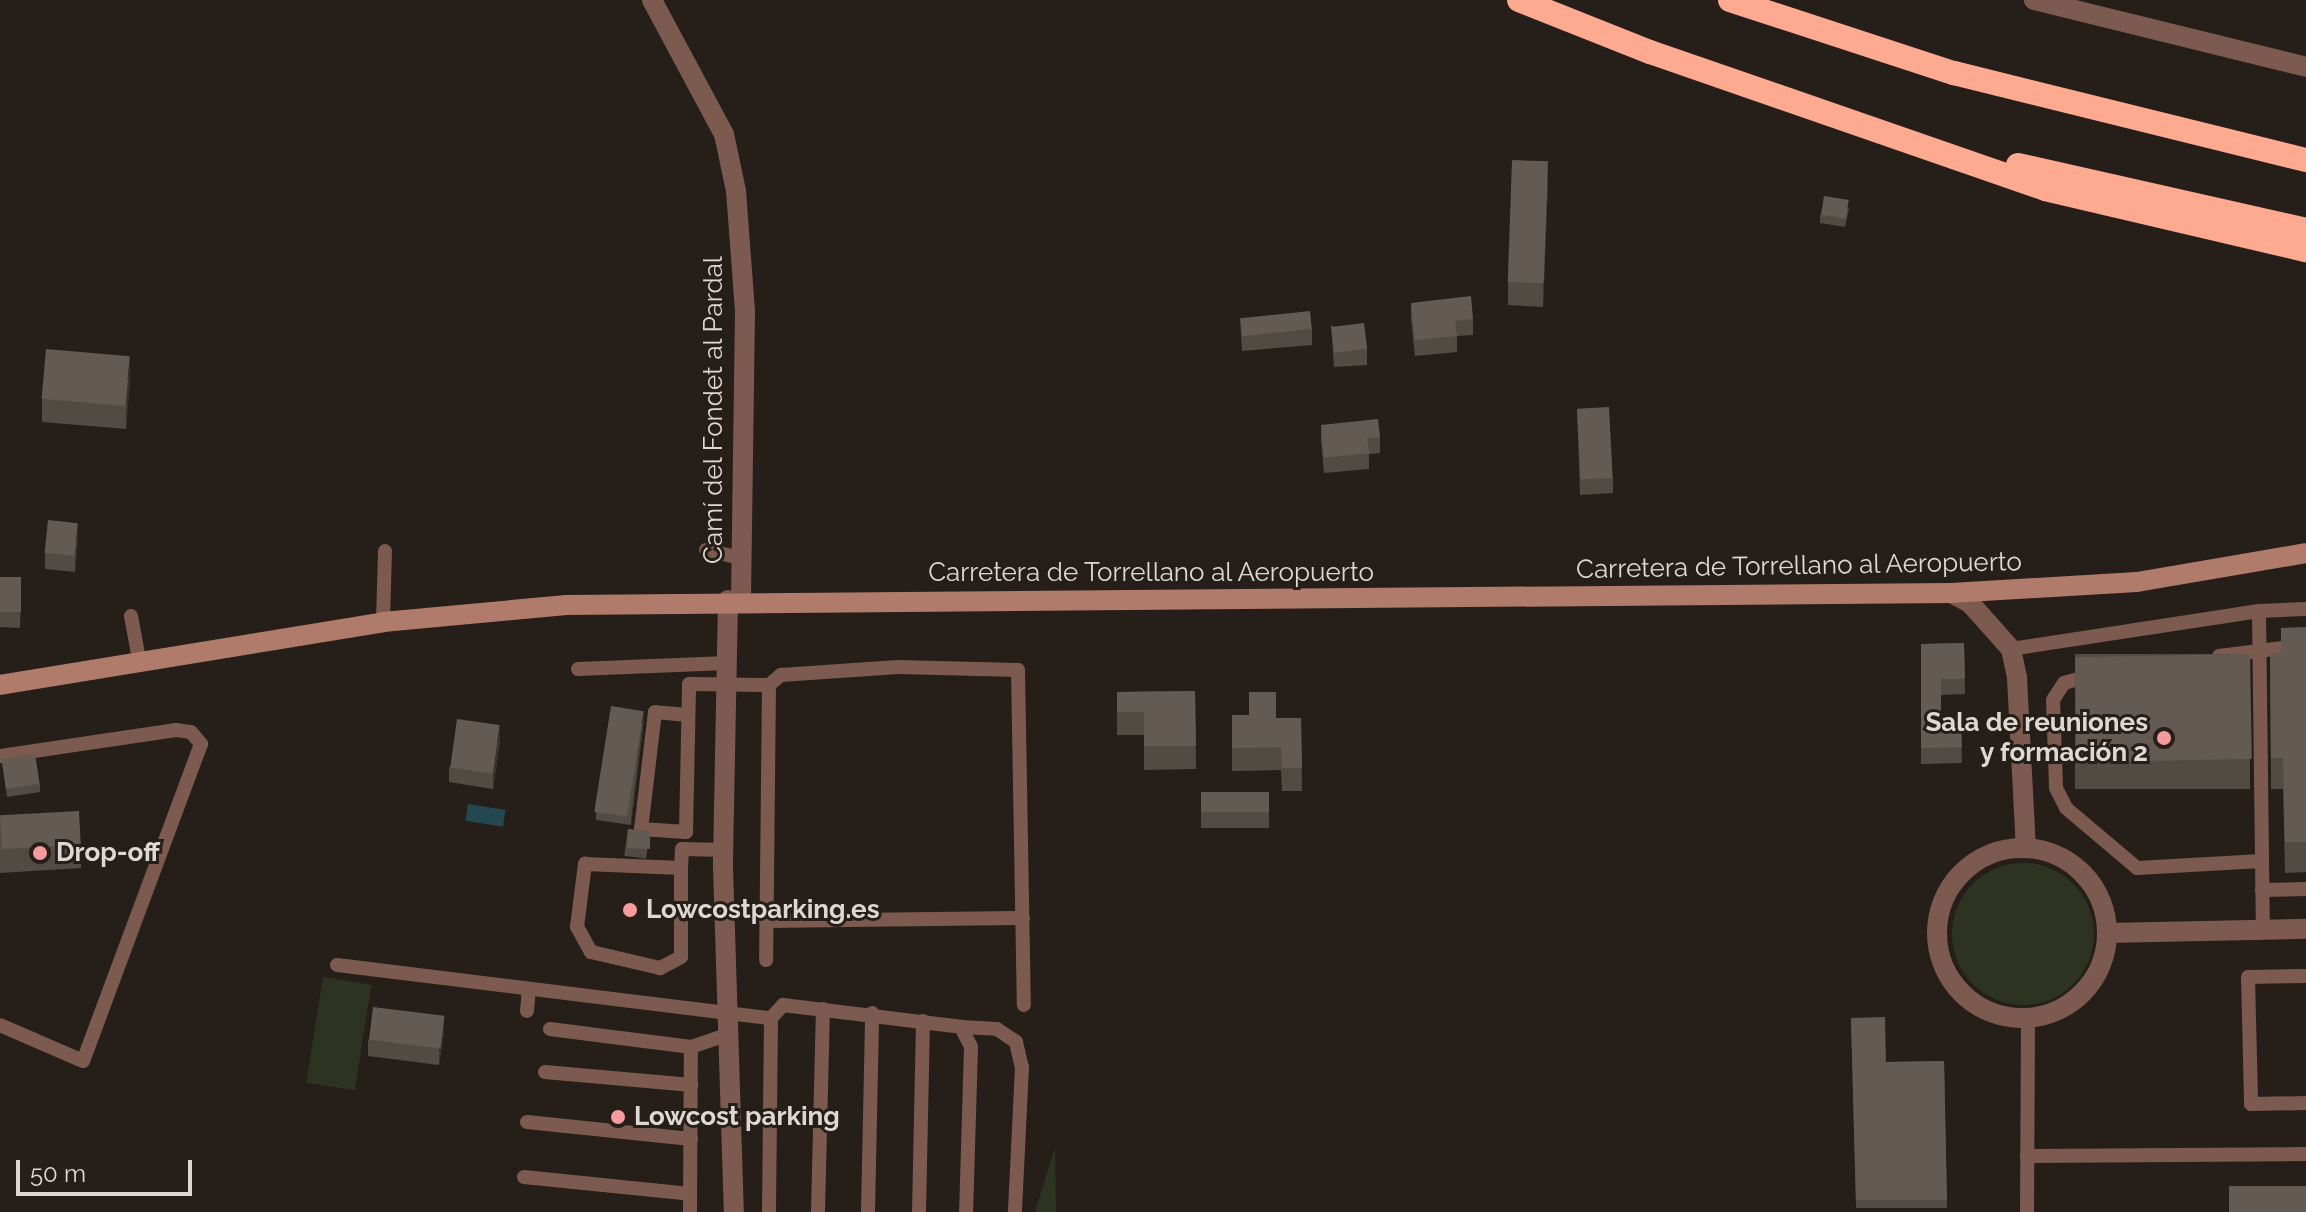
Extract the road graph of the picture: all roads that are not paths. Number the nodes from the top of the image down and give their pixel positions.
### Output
1 (652, 0) edge
2 (1519, 0) edge
3 (1730, 0) edge
4 (2034, 0) edge
5 (2306, 67) edge
6 (1903, 137) junction
7 (2306, 160) edge
8 (2306, 230) edge
9 (2306, 250) edge
10 (706, 550) dead end
11 (385, 551) dead end
12 (2306, 553) edge
13 (740, 558) junction
14 (1951, 593) junction
15 (734, 600) junction
16 (2306, 609) edge
17 (2259, 611) junction
18 (131, 616) dead end
19 (383, 622) junction
20 (2306, 645) edge
21 (2011, 649) junction
22 (2260, 651) junction
23 (139, 659) junction
24 (2198, 660) edge
25 (578, 669) dead end
26 (727, 673) junction
27 (2104, 673) edge
28 (0, 685) edge
29 (769, 685) junction
30 (688, 715) junction
31 (0, 756) edge
32 (2026, 848) junction
33 (723, 850) junction
34 (2262, 861) junction
35 (681, 868) junction
36 (2306, 889) edge
37 (2262, 890) junction
38 (1023, 918) junction
39 (766, 921) junction
40 (2306, 929) edge
41 (2263, 930) junction
42 (2107, 933) junction
43 (766, 960) dead end
44 (337, 965) dead end
45 (2306, 976) edge
46 (529, 989) junction
47 (1024, 1005) dead end
48 (823, 1009) junction
49 (527, 1011) dead end
50 (872, 1013) junction
51 (771, 1018) junction
52 (2028, 1018) junction
53 (923, 1021) junction
54 (729, 1024) junction
55 (0, 1025) edge
56 (961, 1027) junction
57 (550, 1029) dead end
58 (691, 1047) junction
59 (545, 1072) dead end
60 (691, 1085) junction
61 (2306, 1103) edge
62 (527, 1122) dead end
63 (691, 1139) junction
64 (2306, 1154) edge
65 (2027, 1156) junction
66 (524, 1177) dead end
67 (690, 1194) junction
68 (690, 1212) edge
69 (734, 1212) edge
70 (769, 1212) edge
71 (818, 1212) edge
72 (868, 1212) edge
73 (919, 1212) edge
74 (966, 1212) edge
75 (1015, 1212) edge
76 (2027, 1212) edge

1 - 13 street, Camí del Fondet al Pardal
2 - 6 highway
3 - 7 highway
4 - 5 street
6 - 8 highway
6 - 9 highway
10 - 13 lane
11 - 19 lane
12 - 14 street, Carretera de Torrellano al Aeropuerto
13 - 15 street, Camí del Fondet al Pardal
14 - 15 street, Carretera de Torrellano al Aeropuerto
14 - 21 street
15 - 19 street, Carretera de Torrellano al Aeropuerto
15 - 26 street, Camí del Fondet al Pardal
16 - 17 lane
17 - 21 lane
17 - 22 lane
18 - 23 lane
19 - 23 street, Carretera de Torrellano al Aeropuerto
20 - 22 lane
21 - 32 street
22 - 24 lane
22 - 34 lane
23 - 28 street, Carretera de Torrellano al Aeropuerto
25 - 26 lane
26 - 29 lane
26 - 30 lane
26 - 33 street, Camí del Fondet al Pardal
27 - 34 lane
29 - 38 lane
29 - 39 lane
30 - 30 lane
31 - 55 lane
32 - 42 street
32 - 52 street
33 - 35 lane
33 - 54 street, Camí del Fondet al Pardal
34 - 37 lane
35 - 35 lane
36 - 37 lane
37 - 41 lane
38 - 39 lane
38 - 47 lane
39 - 43 lane
40 - 41 street
41 - 42 street
42 - 52 street
44 - 46 lane
45 - 61 lane
46 - 49 lane
46 - 54 lane
48 - 50 lane
48 - 51 lane
48 - 71 lane
50 - 53 lane
50 - 72 lane
51 - 54 lane
51 - 70 lane
52 - 65 lane
53 - 56 lane
53 - 73 lane
54 - 58 lane
54 - 69 street, Camí del Fondet al Pardal
56 - 74 lane
56 - 75 lane
57 - 58 lane
58 - 60 lane
59 - 60 lane
60 - 63 lane
62 - 63 lane
63 - 67 lane
64 - 65 lane
65 - 76 lane
66 - 67 lane
67 - 68 lane

